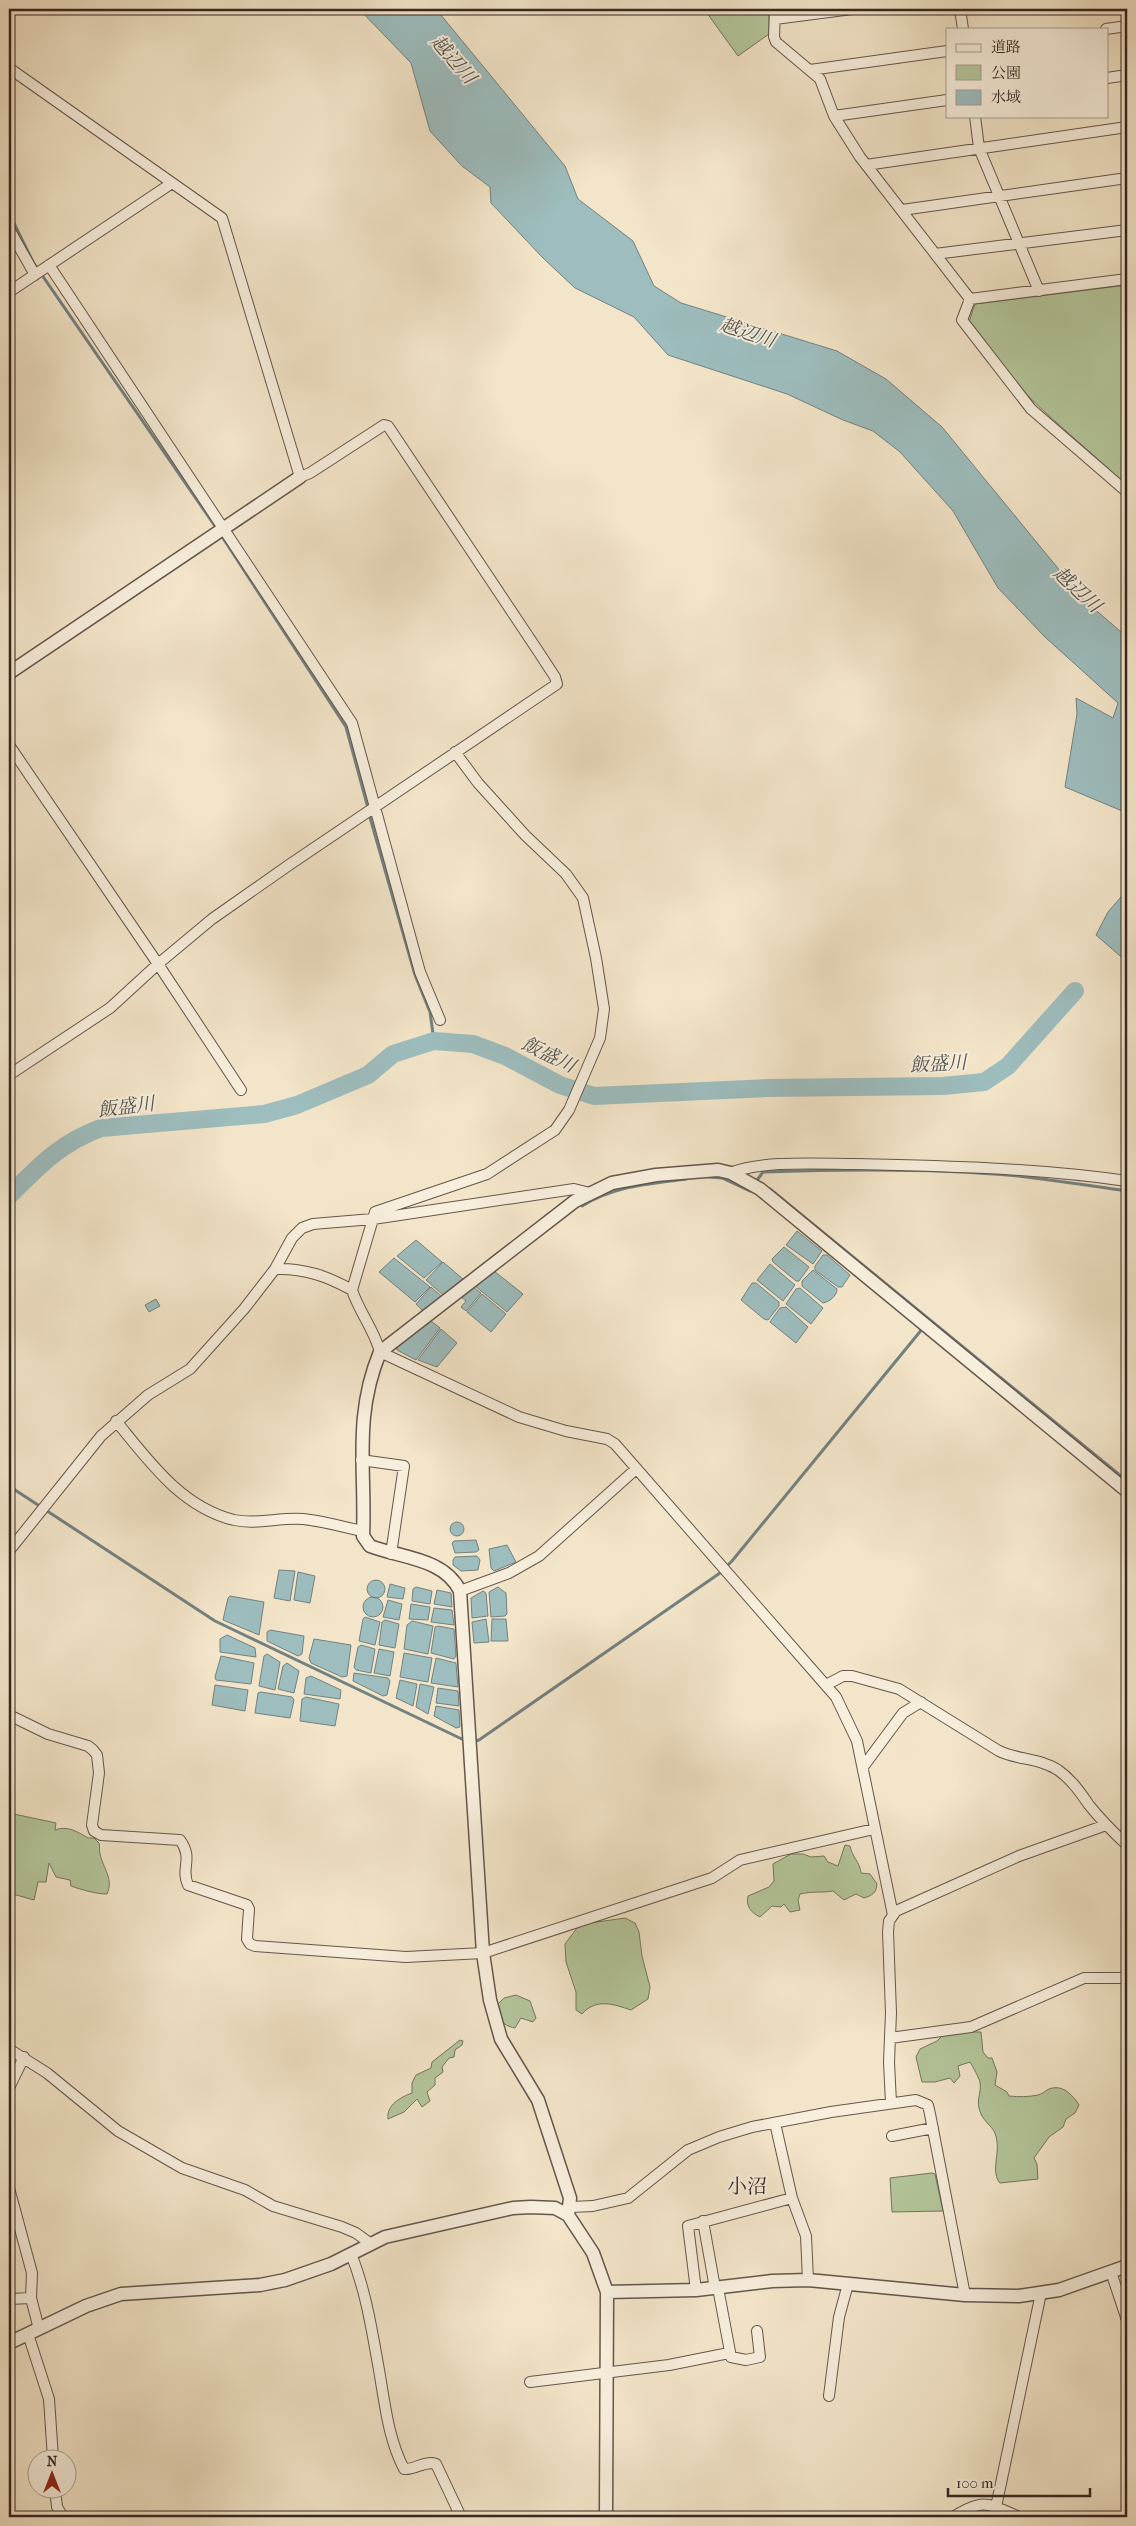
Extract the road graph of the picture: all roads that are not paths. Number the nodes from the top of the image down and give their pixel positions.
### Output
1 (852, 9) edge
2 (960, 9) edge
3 (775, 14) edge
4 (1127, 26) edge
5 (963, 28) edge
6 (1108, 29) edge
7 (946, 50) edge
8 (9, 68) edge
9 (810, 70) junction
10 (1127, 75) edge
11 (1108, 78) edge
12 (946, 100) edge
13 (834, 116) junction
14 (975, 118) edge
15 (1127, 128) edge
16 (980, 148) junction
17 (866, 165) junction
18 (1127, 178) edge
19 (172, 183) junction
20 (998, 195) junction
21 (902, 210) junction
22 (9, 229) edge
23 (1127, 230) edge
24 (1018, 243) junction
25 (935, 254) junction
26 (49, 266) junction
27 (35, 275) junction
28 (1127, 279) edge
29 (1039, 291) junction
30 (9, 292) edge
31 (970, 299) junction
32 (300, 478) junction
33 (1127, 492) edge
34 (222, 528) junction
35 (9, 673) edge
36 (9, 745) edge
37 (456, 752) junction
38 (374, 807) junction
39 (158, 964) junction
40 (440, 1020) dead end
41 (9, 1075) edge
42 (241, 1090) dead end
43 (731, 1173) junction
44 (1127, 1181) edge
45 (590, 1193) junction
46 (373, 1219) junction
47 (276, 1268) junction
48 (352, 1290) junction
49 (380, 1352) junction
50 (116, 1421) junction
51 (361, 1460) junction
52 (636, 1469) junction
53 (1127, 1490) edge
54 (363, 1531) junction
55 (9, 1552) edge
56 (392, 1554) junction
57 (460, 1591) junction
58 (826, 1685) junction
59 (921, 1702) junction
60 (9, 1715) edge
61 (862, 1767) junction
62 (1106, 1825) junction
63 (874, 1829) junction
64 (1127, 1845) edge
65 (893, 1915) junction
66 (483, 1952) junction
67 (1127, 1978) edge
68 (890, 2038) junction
69 (9, 2049) edge
70 (24, 2058) junction
71 (9, 2088) edge
72 (890, 2103) junction
73 (775, 2123) junction
74 (933, 2128) junction
75 (892, 2136) dead end
76 (9, 2188) edge
77 (792, 2198) junction
78 (570, 2211) junction
79 (703, 2221) junction
80 (371, 2244) junction
81 (351, 2254) junction
82 (1127, 2266) edge
83 (1111, 2272) junction
84 (808, 2280) junction
85 (848, 2284) junction
86 (717, 2288) junction
87 (696, 2290) junction
88 (607, 2292) junction
89 (1041, 2293) junction
90 (965, 2295) junction
91 (31, 2298) junction
92 (9, 2299) edge
93 (1127, 2320) edge
94 (34, 2331) junction
95 (757, 2331) dead end
96 (9, 2343) edge
97 (729, 2353) junction
98 (608, 2373) junction
99 (530, 2382) dead end
100 (829, 2396) dead end
101 (52, 2448) edge
102 (56, 2498) edge
103 (996, 2507) junction
104 (63, 2517) edge
105 (461, 2517) edge
106 (606, 2517) edge
107 (953, 2517) edge
108 (1018, 2517) edge

1 - 3 street
2 - 5 street
3 - 9 street
4 - 6 street
7 - 9 street
8 - 19 street
9 - 13 street
10 - 11 street
12 - 13 street
13 - 17 street
14 - 16 street
15 - 16 street
16 - 17 street
16 - 20 street
17 - 21 street
18 - 20 street
19 - 26 street
19 - 32 street
20 - 21 street
20 - 24 street
21 - 25 street
22 - 27 street
23 - 24 street
24 - 25 street
24 - 29 street
25 - 31 street
26 - 27 street
26 - 34 street
27 - 30 street
28 - 29 street
29 - 31 street
31 - 33 street
32 - 34 street
32 - 37 street
34 - 35 street
34 - 38 street
36 - 39 street
37 - 38 street
37 - 46 street
38 - 39 street
38 - 40 street
39 - 41 street
39 - 42 street
43 - 44 street
43 - 45 street
43 - 53 street
45 - 46 street
45 - 49 street
46 - 47 street
46 - 48 street
47 - 48 street
47 - 50 street
48 - 49 street
49 - 51 street
49 - 52 street
50 - 54 street
50 - 55 street
51 - 54 street
51 - 56 street
52 - 57 street
52 - 58 street
54 - 56 street
56 - 57 street
57 - 66 street
58 - 59 street
58 - 61 street
59 - 61 street
59 - 62 street
60 - 66 street
61 - 63 street
62 - 64 street
62 - 65 street
63 - 65 street
63 - 66 street
65 - 68 street
66 - 78 street
67 - 68 street
68 - 72 street
69 - 70 street
70 - 71 street
70 - 80 street
72 - 73 street
72 - 74 street
73 - 77 street
73 - 78 street
74 - 75 street
74 - 90 street
76 - 91 street
77 - 79 street
77 - 84 street
78 - 80 street
78 - 88 street
79 - 86 street
79 - 87 street
80 - 81 street
81 - 94 street
81 - 105 street
82 - 83 street
83 - 89 street
83 - 93 street
84 - 85 street
84 - 86 street
85 - 90 street
85 - 100 street
86 - 87 street
86 - 97 street
87 - 88 street
88 - 98 street
89 - 90 street
89 - 103 street
91 - 92 street
91 - 94 street
94 - 96 street
94 - 101 street
95 - 97 street
97 - 98 street
98 - 99 street
98 - 106 street
102 - 104 street
103 - 107 street
103 - 108 street

